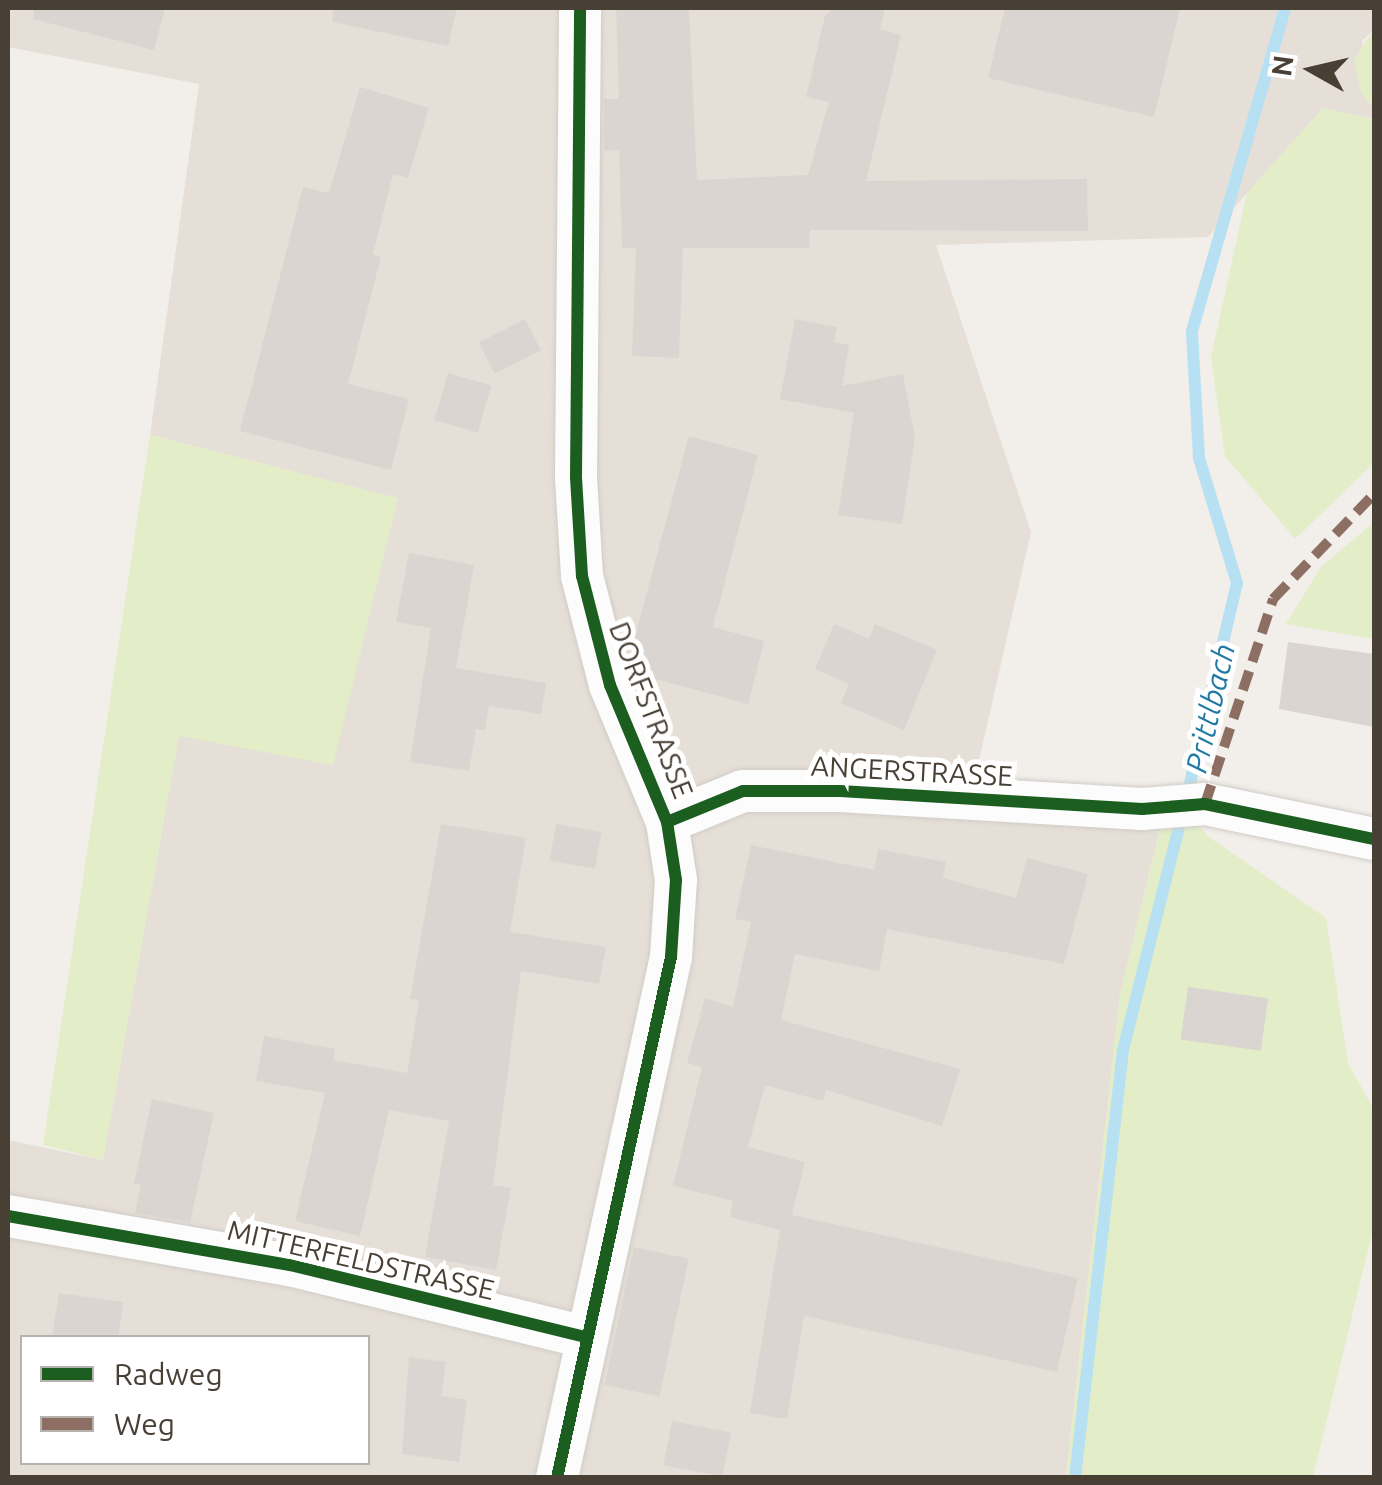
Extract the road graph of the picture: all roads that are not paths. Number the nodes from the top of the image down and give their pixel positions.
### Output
1 (580, 8) edge
2 (668, 822) junction
3 (1374, 839) edge
4 (8, 1216) edge
5 (585, 1338) junction
6 (557, 1478) edge

1 - 2 street, DORFSTRASSE
2 - 3 street, ANGERSTRASSE
2 - 5 street, DORFSTRASSE
4 - 5 street, MITTERFELDSTRASSE
5 - 6 street, DORFSTRASSE

